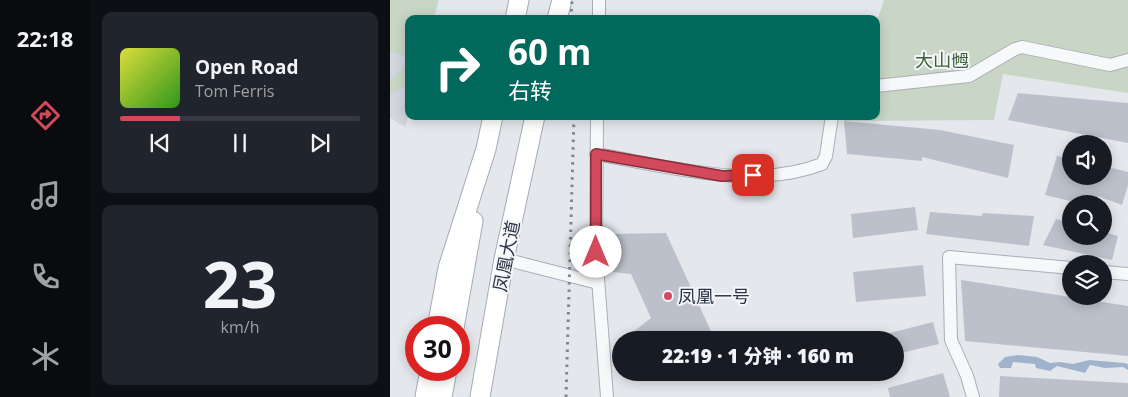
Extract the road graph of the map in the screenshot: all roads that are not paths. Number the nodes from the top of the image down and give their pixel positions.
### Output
1 (519, 0) edge
2 (562, 0) edge
3 (599, 0) edge
4 (516, 15) edge
5 (558, 15) edge
6 (598, 15) edge
7 (1128, 60) edge
8 (1110, 65) junction
9 (1128, 69) edge
10 (880, 86) edge
11 (492, 120) edge
12 (534, 120) edge
13 (597, 120) edge
14 (831, 120) edge
15 (486, 149) junction
16 (596, 154) junction
17 (504, 259) junction
18 (1062, 267) edge
19 (1112, 273) edge
20 (1128, 274) edge
21 (598, 283) junction
22 (439, 316) edge
23 (456, 316) edge
24 (428, 381) edge
25 (445, 381) edge
26 (425, 397) edge
27 (442, 397) edge
28 (480, 397) edge
29 (607, 397) edge
30 (973, 397) edge

1 - 4 main road
2 - 5 main road
3 - 6 street
7 - 8 street
8 - 9 street
8 - 10 street
11 - 15 main road
12 - 17 main road, 凤凰大道
13 - 16 street
14 - 16 street
15 - 22 main road
15 - 23 main road
16 - 21 street
17 - 21 street
17 - 28 main road, 凤凰大道
18 - 30 street
19 - 20 street
21 - 29 street
24 - 26 main road
25 - 27 main road

